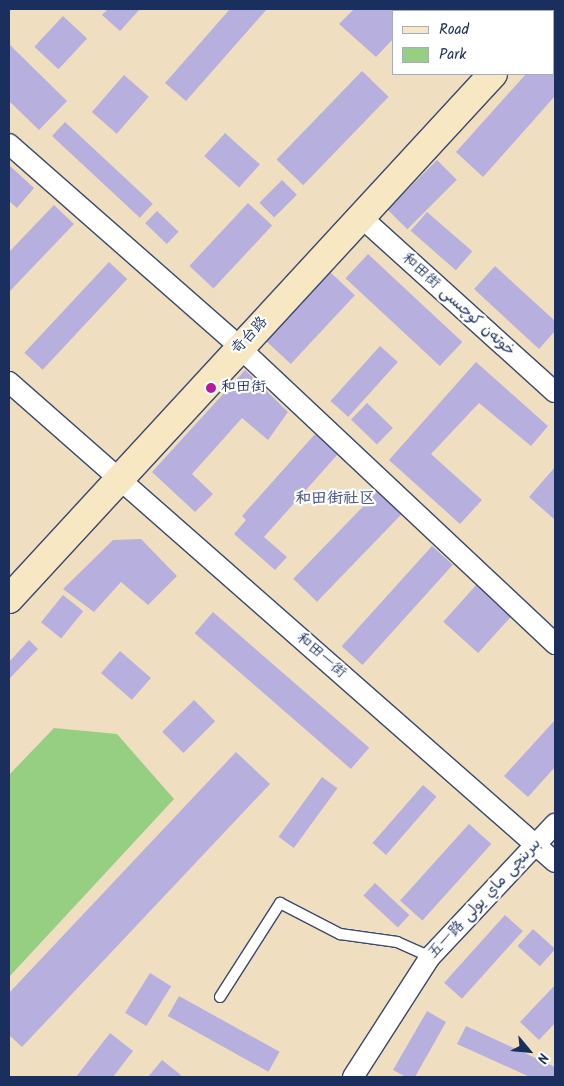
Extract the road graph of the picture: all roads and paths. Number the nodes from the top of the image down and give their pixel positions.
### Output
1 (472, 75) edge
2 (492, 75) edge
3 (9, 144) edge
4 (362, 217) junction
5 (234, 342) junction
6 (9, 382) edge
7 (555, 392) edge
8 (112, 473) junction
9 (9, 575) edge
10 (9, 599) edge
11 (555, 644) edge
12 (555, 824) edge
13 (537, 844) junction
14 (555, 862) edge
15 (430, 957) junction
16 (220, 997) dead end
17 (357, 1076) edge

1 - 5 street, 奇台路
2 - 4 street, 奇台路
3 - 5 street
4 - 5 street, 奇台路
4 - 7 street, 和田街 خوتەن كوچىسى
5 - 8 street, 奇台路
5 - 11 street
6 - 8 street, 和田一街
8 - 9 street, 奇台路
8 - 10 street, 奇台路
8 - 13 street, 和田一街
12 - 13 street, 五一路 بىرىنچى ماي يولى
13 - 14 street, 和田一街
13 - 15 street, 五一路 بىرىنچى ماي يولى
15 - 16 lane
15 - 17 street, 五一路 بىرىنچى ماي يولى

